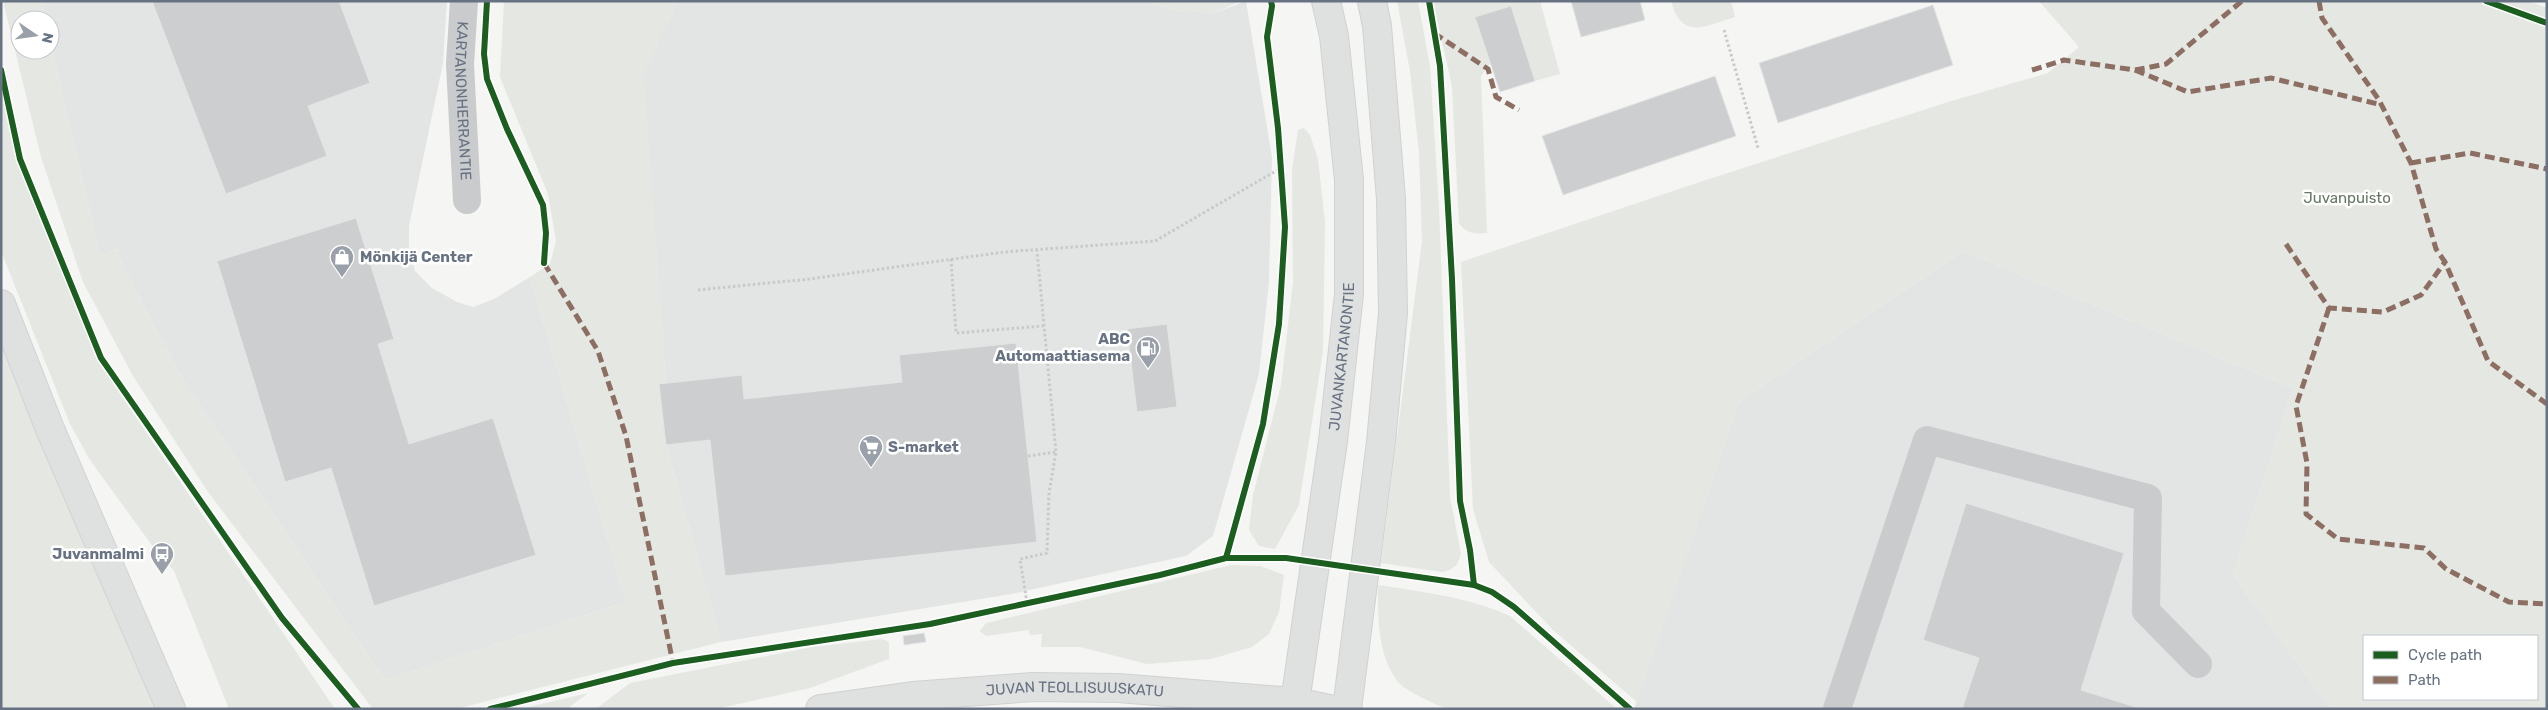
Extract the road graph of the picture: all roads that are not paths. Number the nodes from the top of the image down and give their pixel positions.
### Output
1 (464, 1) edge
2 (1326, 1) edge
3 (1372, 1) edge
4 (467, 200) dead end
5 (1, 304) edge
6 (2198, 664) dead end
7 (1296, 705) edge
8 (171, 709) edge
9 (820, 709) edge
10 (1329, 709) edge
11 (1347, 709) edge
12 (1837, 709) edge

1 - 4 street, KARTANONHERRANTIE
2 - 7 main road, JUVANKARTANONTIE
3 - 11 main road
5 - 8 main road
6 - 12 street
7 - 9 main road, JUVAN TEOLLISUUSKATU
7 - 10 main road, JUVAN TEOLLISUUSKATU

